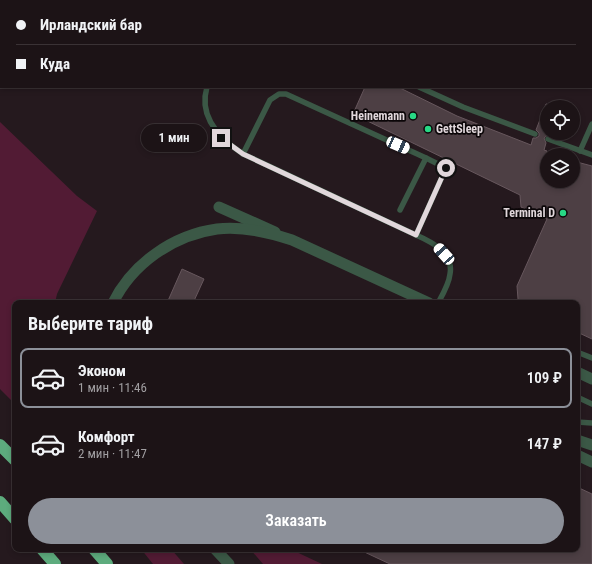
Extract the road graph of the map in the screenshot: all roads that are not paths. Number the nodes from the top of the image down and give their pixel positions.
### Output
1 (207, 88) edge
2 (421, 88) edge
3 (592, 124) edge
4 (535, 134) dead end
5 (551, 140) edge
6 (572, 148) edge
7 (580, 151) joint
8 (243, 154) junction
9 (592, 155) edge
10 (426, 158) junction
11 (219, 207) dead end
12 (400, 210) dead end
13 (416, 235) junction
14 (292, 240) junction
15 (115, 300) edge
16 (423, 300) edge
17 (439, 300) edge
18 (580, 353) edge
19 (592, 358) edge
20 (580, 373) edge
21 (592, 379) edge
22 (580, 398) edge
23 (592, 404) edge
24 (580, 422) edge
25 (592, 423) edge
26 (580, 441) edge
27 (0, 445) edge
28 (592, 445) edge
29 (580, 456) edge
30 (12, 457) edge
31 (592, 462) edge
32 (0, 502) edge
33 (12, 516) edge
34 (45, 552) edge
35 (97, 552) edge
36 (218, 552) edge
37 (224, 552) edge
38 (55, 564) edge
39 (107, 564) edge
40 (229, 564) edge
41 (233, 564) edge

1 - 8 lane
2 - 4 lane
3 - 7 lane
5 - 6 lane
7 - 9 lane
8 - 10 lane
8 - 13 lane
10 - 12 lane
10 - 13 lane
11 - 14 street
13 - 17 lane
14 - 15 street
14 - 16 street
18 - 19 lane
20 - 21 street
22 - 23 lane
24 - 25 lane
26 - 28 street
27 - 30 highway
29 - 31 street
32 - 33 highway
34 - 38 highway
35 - 39 highway
36 - 40 street
37 - 41 street

